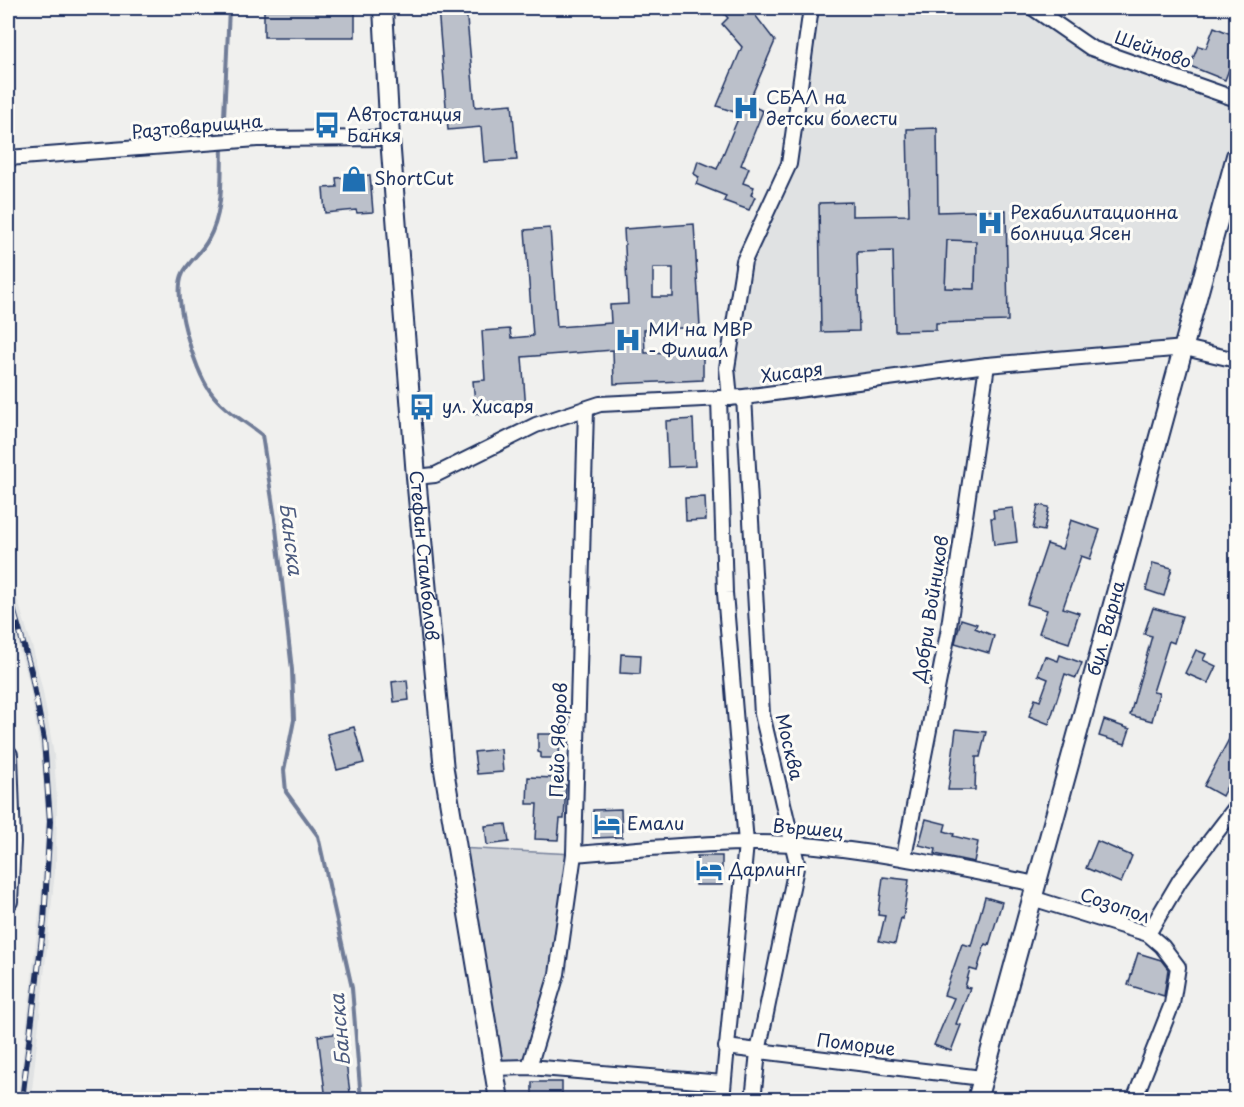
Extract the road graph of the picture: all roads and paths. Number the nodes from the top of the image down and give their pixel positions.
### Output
1 (383, 8) edge
2 (811, 8) edge
3 (1033, 8) edge
4 (1236, 99) edge
5 (390, 138) junction
6 (1236, 156) edge
7 (8, 158) edge
8 (1233, 187) edge
9 (1185, 348) junction
10 (1236, 360) edge
11 (987, 366) junction
12 (731, 398) junction
13 (586, 409) junction
14 (417, 477) junction
15 (8, 755) edge
16 (1236, 807) edge
17 (746, 843) junction
18 (794, 844) junction
19 (574, 854) junction
20 (904, 857) junction
21 (1034, 891) junction
22 (8, 901) edge
23 (1148, 934) junction
24 (726, 1047) junction
25 (758, 1052) junction
26 (529, 1067) junction
27 (494, 1068) junction
28 (982, 1078) junction
29 (723, 1083) junction
30 (499, 1100) edge
31 (722, 1100) edge
32 (753, 1100) edge
33 (977, 1100) edge
34 (1134, 1100) edge

1 - 5 street, Стефан Стамболов
2 - 12 street
3 - 4 street, Шейново
5 - 7 street, Разтоварищна
5 - 14 street, Стефан Стамболов
6 - 8 street, бул. Варна
8 - 9 street, бул. Варна
9 - 10 street, Хисаря
9 - 11 street, Хисаря
9 - 21 street, бул. Варна
11 - 12 street, Хисаря
11 - 20 street, Добри Войников
12 - 13 street, Хисаря
12 - 17 street
12 - 18 street, Москва
13 - 14 street, Хисаря
13 - 19 street, Пейо Яворов
14 - 27 street, Стефан Стамболов
15 - 22 street
16 - 23 street
17 - 18 street, Вършец
17 - 19 street, Вършец
17 - 24 street
18 - 20 street, Вършец
18 - 25 street, Москва
19 - 26 street, Пейо Яворов
20 - 21 street, Вършец
21 - 23 street, Созопол
21 - 28 street, бул. Варна
23 - 34 street, Созопол
24 - 25 street, Поморие
24 - 29 street
25 - 28 street, Поморие
25 - 32 street, Москва
26 - 27 street
26 - 29 street
27 - 30 street, Стефан Стамболов
28 - 33 street, бул. Варна
29 - 31 street

